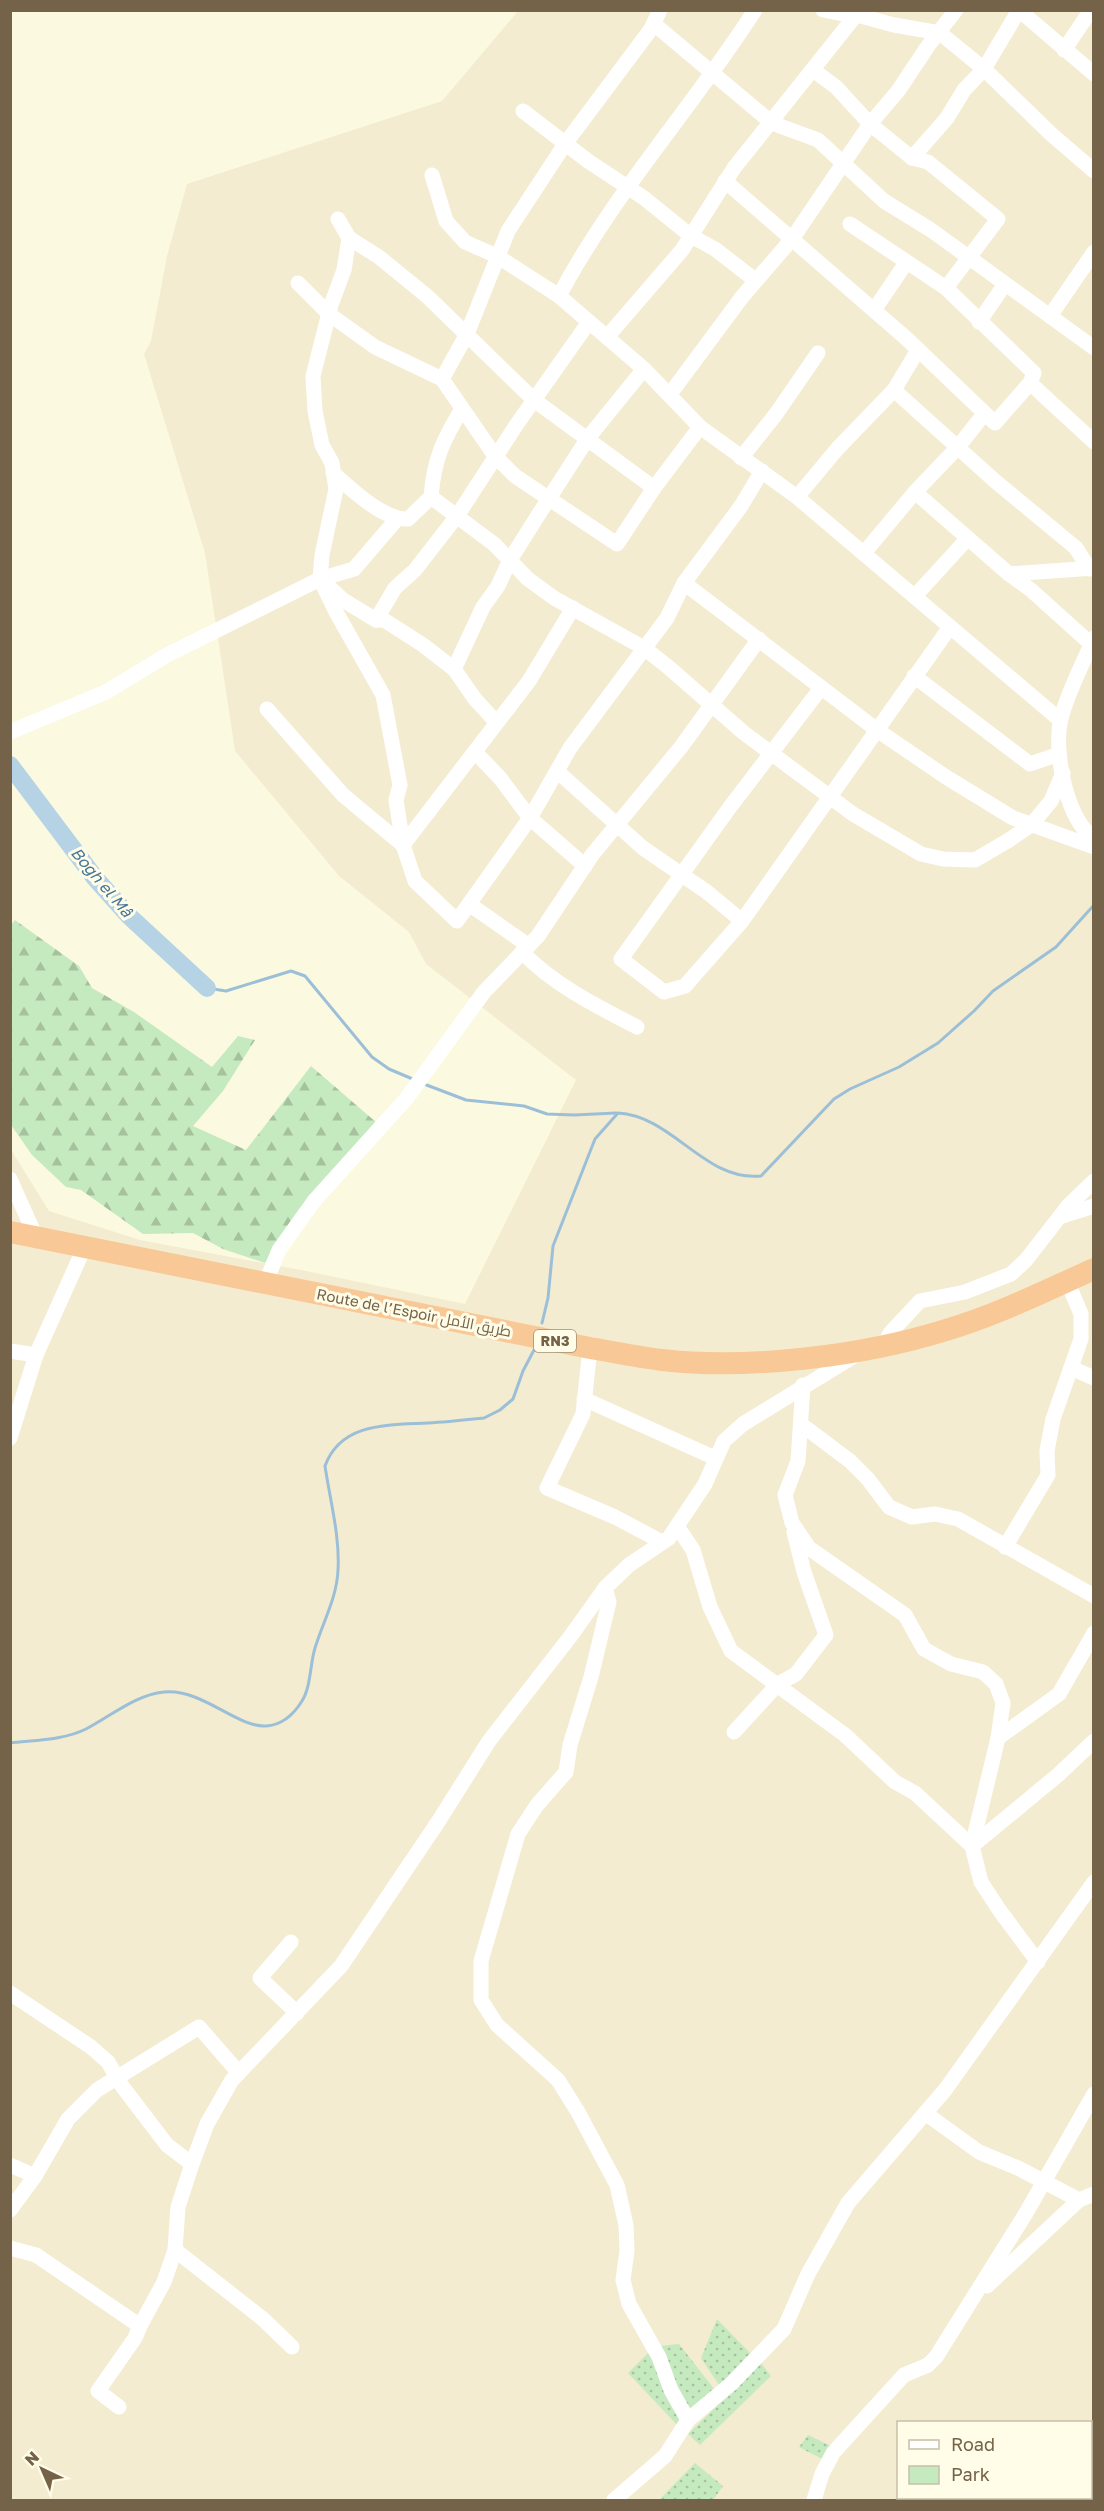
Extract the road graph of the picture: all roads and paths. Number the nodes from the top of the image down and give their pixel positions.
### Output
1 (755, 10) edge
2 (823, 10) edge
3 (956, 10) edge
4 (1019, 10) edge
5 (1091, 10) edge
6 (859, 13) edge
7 (657, 17) edge
8 (940, 33) junction
9 (1064, 50) junction
10 (984, 69) junction
11 (813, 70) junction
12 (713, 74) junction
13 (1094, 74) edge
14 (523, 111) dead end
15 (772, 123) junction
16 (870, 124) junction
17 (565, 144) junction
18 (912, 158) junction
19 (844, 163) junction
20 (1094, 171) edge
21 (432, 174) dead end
22 (725, 181) junction
23 (628, 188) junction
24 (338, 219) dead end
25 (850, 224) dead end
26 (691, 236) junction
27 (349, 238) junction
28 (792, 239) junction
29 (1094, 252) edge
30 (497, 256) junction
31 (969, 258) junction
32 (906, 262) junction
33 (755, 280) junction
34 (298, 283) dead end
35 (1005, 284) junction
36 (946, 288) junction
37 (560, 296) junction
38 (874, 310) junction
39 (329, 314) junction
40 (1050, 316) junction
41 (590, 322) junction
42 (979, 322) junction
43 (467, 334) junction
44 (607, 338) junction
45 (1094, 348) edge
46 (918, 350) junction
47 (818, 353) dead end
48 (644, 369) junction
49 (442, 379) junction
50 (1030, 383) junction
51 (894, 390) junction
52 (670, 394) junction
53 (534, 400) junction
54 (462, 409) junction
55 (984, 414) junction
56 (700, 427) junction
57 (588, 438) junction
58 (1094, 442) edge
59 (958, 447) junction
60 (495, 456) junction
61 (741, 458) junction
62 (762, 471) junction
63 (333, 473) junction
64 (654, 488) junction
65 (915, 492) junction
66 (431, 497) junction
67 (797, 497) junction
68 (550, 498) junction
69 (457, 516) junction
70 (397, 519) junction
71 (968, 538) junction
72 (864, 554) junction
73 (510, 560) junction
74 (1091, 568) edge
75 (1009, 574) junction
76 (320, 579) junction
77 (684, 583) junction
78 (915, 596) junction
79 (573, 608) junction
80 (376, 620) junction
81 (950, 627) junction
82 (759, 639) junction
83 (1092, 641) edge
84 (644, 648) junction
85 (454, 669) junction
86 (914, 676) junction
87 (821, 688) junction
88 (711, 704) junction
89 (267, 709) dead end
90 (1060, 720) junction
91 (496, 722) junction
92 (877, 730) junction
93 (10, 732) edge
94 (476, 753) junction
95 (771, 753) junction
96 (1059, 754) junction
97 (558, 772) junction
98 (1063, 773) junction
99 (831, 797) junction
100 (530, 818) junction
101 (618, 825) junction
102 (1031, 825) junction
103 (1094, 838) edge
104 (404, 845) junction
105 (1094, 847) edge
106 (585, 867) junction
107 (682, 876) junction
108 (469, 904) junction
109 (742, 921) junction
110 (526, 949) junction
111 (637, 1027) dead end
112 (10, 1179) edge
113 (1094, 1181) edge
114 (1094, 1206) edge
115 (1060, 1217) junction
116 (10, 1232) edge
117 (36, 1237) junction
118 (85, 1246) junction
119 (1094, 1269) edge
120 (1067, 1281) junction
121 (266, 1284) junction
122 (875, 1347) junction
123 (590, 1348) junction
124 (10, 1351) edge
125 (36, 1355) junction
126 (1071, 1368) junction
127 (1094, 1378) edge
128 (803, 1385) junction
129 (584, 1399) junction
130 (802, 1425) junction
131 (10, 1438) edge
132 (715, 1458) junction
133 (792, 1523) junction
134 (677, 1526) junction
135 (662, 1542) junction
136 (1005, 1546) junction
137 (605, 1588) junction
138 (1094, 1596) edge
139 (1094, 1633) edge
140 (778, 1684) junction
141 (734, 1732) dead end
142 (998, 1738) junction
143 (1094, 1741) edge
144 (972, 1846) junction
145 (1094, 1882) edge
146 (1087, 1904) edge
147 (291, 1942) dead end
148 (1038, 1962) junction
149 (10, 1993) edge
150 (297, 2013) junction
151 (239, 2073) junction
152 (117, 2078) junction
153 (1094, 2094) edge
154 (925, 2113) junction
155 (192, 2164) junction
156 (10, 2165) edge
157 (35, 2176) junction
158 (1044, 2182) junction
159 (1087, 2197) edge
160 (10, 2210) edge
161 (10, 2248) edge
162 (175, 2250) junction
163 (975, 2297) junction
164 (140, 2326) junction
165 (292, 2347) dead end
166 (119, 2407) dead end
167 (688, 2420) junction
168 (614, 2500) edge
169 (814, 2500) edge

1 - 12 street
2 - 6 street
3 - 8 street
4 - 9 street
4 - 10 street
5 - 9 street
6 - 8 street
6 - 11 street
7 - 12 street
7 - 17 street
8 - 10 street
8 - 16 street
9 - 13 street
10 - 18 street
10 - 20 street
11 - 15 street
11 - 16 street
12 - 15 street
12 - 23 street
14 - 17 street
15 - 19 street
15 - 22 street
16 - 18 street
16 - 19 street
17 - 23 street
17 - 30 street
18 - 31 street
19 - 28 street
19 - 31 street
21 - 30 street
22 - 26 street
22 - 28 street
23 - 26 street
23 - 37 street
24 - 27 street
25 - 32 street
26 - 33 street
26 - 44 street
27 - 39 street
27 - 43 street
28 - 33 street
28 - 38 street
29 - 40 street
30 - 37 street
30 - 43 street
31 - 35 street
31 - 36 street
32 - 36 street
32 - 38 street
33 - 52 street
34 - 39 street
35 - 40 street
35 - 42 street
36 - 42 street
37 - 41 street
38 - 46 street
39 - 49 street
39 - 63 street
40 - 45 street
41 - 44 street
41 - 53 street
42 - 50 street
43 - 49 street
43 - 53 street
44 - 48 street
46 - 51 street
46 - 55 street
47 - 61 street
48 - 52 street
48 - 57 street
49 - 54 street
50 - 55 street
50 - 58 street
51 - 59 street
51 - 67 street
52 - 56 street
53 - 57 street
53 - 60 street
54 - 60 street
54 - 66 street
55 - 59 street
56 - 61 street
56 - 64 street
57 - 64 street
57 - 68 street
59 - 65 street
59 - 74 street
60 - 68 street
60 - 69 street
61 - 62 street
62 - 67 street
62 - 77 street
63 - 70 street
63 - 76 street
64 - 68 street
65 - 71 street
65 - 72 street
66 - 69 street
66 - 70 street
67 - 72 street
68 - 73 street
69 - 73 street
69 - 80 street
70 - 76 street
71 - 75 street
71 - 78 street
72 - 78 street
73 - 79 street
73 - 85 street
74 - 75 street
75 - 83 street
76 - 80 street
76 - 93 street
76 - 104 street
77 - 82 street
77 - 84 street
78 - 81 street
79 - 84 street
79 - 91 street
80 - 85 street
81 - 86 street
81 - 90 street
82 - 87 street
82 - 88 street
83 - 90 street
84 - 88 street
84 - 97 street
85 - 91 street
86 - 92 street
86 - 96 street
87 - 92 street
87 - 95 street
88 - 95 street
88 - 101 street
89 - 104 street
90 - 96 street
91 - 94 street
92 - 99 street
92 - 102 street
94 - 100 street
94 - 104 street
95 - 99 street
95 - 107 street
96 - 98 street
97 - 100 street
97 - 101 street
98 - 102 street
98 - 103 street
99 - 102 street
99 - 109 street
100 - 106 street
100 - 108 street
101 - 106 street
101 - 107 street
102 - 105 street
104 - 108 street
106 - 110 street
107 - 109 street
107 - 109 street
108 - 110 street
110 - 111 street
110 - 121 street
112 - 117 street
113 - 115 street
114 - 115 street
115 - 122 street
116 - 117 highway, Route de l’Espoir طريق الأمل / RN3
117 - 118 highway, Route de l’Espoir طريق الأمل / RN3
118 - 121 highway, Route de l’Espoir طريق الأمل / RN3
118 - 125 street
119 - 120 highway, Route de l’Espoir طريق الأمل / RN3
120 - 122 highway, Route de l’Espoir طريق الأمل / RN3
120 - 126 street
121 - 123 highway, Route de l’Espoir طريق الأمل / RN3
122 - 123 highway, Route de l’Espoir طريق الأمل / RN3
122 - 128 street
123 - 129 street
124 - 125 street
125 - 131 street
126 - 127 street
126 - 136 street
128 - 130 street
128 - 132 street
129 - 132 street
129 - 135 street
130 - 133 street
130 - 136 street
132 - 134 street
133 - 140 street
133 - 142 street
134 - 135 street
134 - 140 street
135 - 137 street
136 - 138 street
137 - 150 street
137 - 167 street
139 - 142 street
140 - 141 street
140 - 144 street
142 - 144 street
143 - 144 street
144 - 148 street
145 - 146 street
146 - 148 street
147 - 150 street
148 - 154 street
149 - 152 street
150 - 151 street
151 - 152 street
151 - 155 street
152 - 155 street
152 - 157 street
153 - 158 street
154 - 158 street
154 - 167 street
155 - 162 street
156 - 157 street
157 - 160 street
158 - 159 street
158 - 163 street
159 - 163 street
161 - 164 street
162 - 164 street
162 - 165 street
163 - 169 street
164 - 166 street
167 - 168 street

